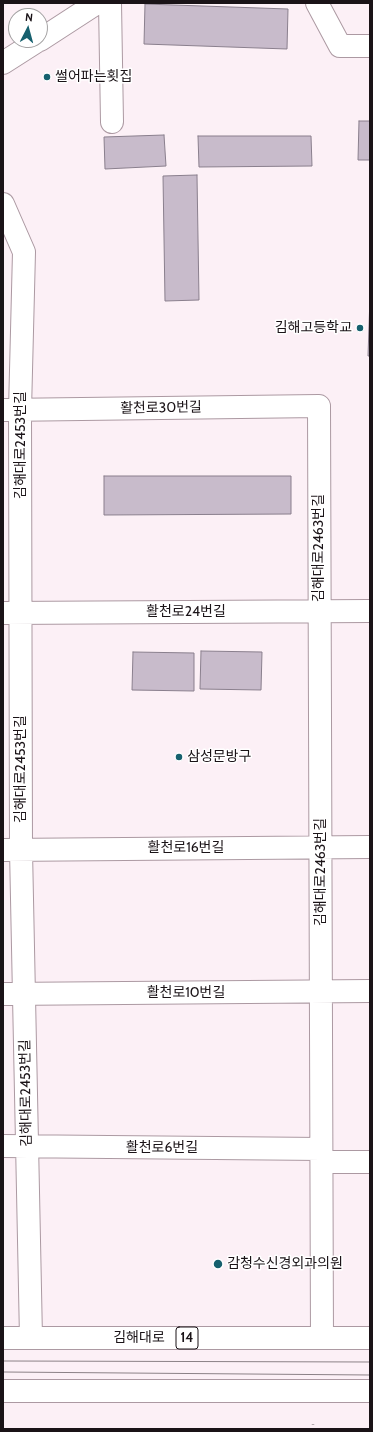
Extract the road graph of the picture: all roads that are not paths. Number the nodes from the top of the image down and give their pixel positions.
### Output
1 (97, 3) edge
2 (110, 3) edge
3 (317, 3) edge
4 (48, 35) edge
5 (370, 46) edge
6 (28, 48) edge
7 (3, 64) edge
8 (112, 122) dead end
9 (3, 204) edge
10 (319, 406) joint
11 (12, 410) edge
12 (12, 612) edge
13 (320, 612) junction
14 (370, 612) edge
15 (370, 847) edge
16 (320, 848) junction
17 (12, 850) edge
18 (321, 992) junction
19 (370, 992) edge
20 (13, 994) edge
21 (3, 1146) edge
22 (27, 1147) junction
23 (322, 1155) junction
24 (370, 1162) edge
25 (3, 1338) edge
26 (30, 1338) junction
27 (322, 1338) junction
28 (370, 1338) edge
29 (3, 1391) edge
30 (370, 1391) edge

1 - 4 street
2 - 8 street
3 - 5 street
6 - 7 street
9 - 11 street, 김해대로2453번길
10 - 11 street, 활천로30번길
10 - 13 street, 김해대로2463번길
11 - 12 street, 김해대로2453번길
12 - 13 street, 활천로24번길
12 - 17 street, 김해대로2453번길
13 - 14 street, 활천로24번길
13 - 16 street, 김해대로2463번길
15 - 16 street, 활천로16번길
16 - 17 street, 활천로16번길
16 - 18 street, 김해대로2463번길
17 - 20 street, 김해대로2453번길
18 - 19 street, 활천로10번길
18 - 20 street, 활천로10번길
18 - 23 street, 김해대로2463번길
20 - 22 street, 김해대로2453번길
21 - 22 street, 활천로6번길
22 - 23 street, 활천로6번길
22 - 26 street, 김해대로2453번길
23 - 24 street, 활천로6번길
23 - 27 street, 김해대로2463번길
25 - 26 street, 김해대로 / 14
26 - 27 street, 김해대로 / 14
27 - 28 street, 김해대로 / 14
29 - 30 street

